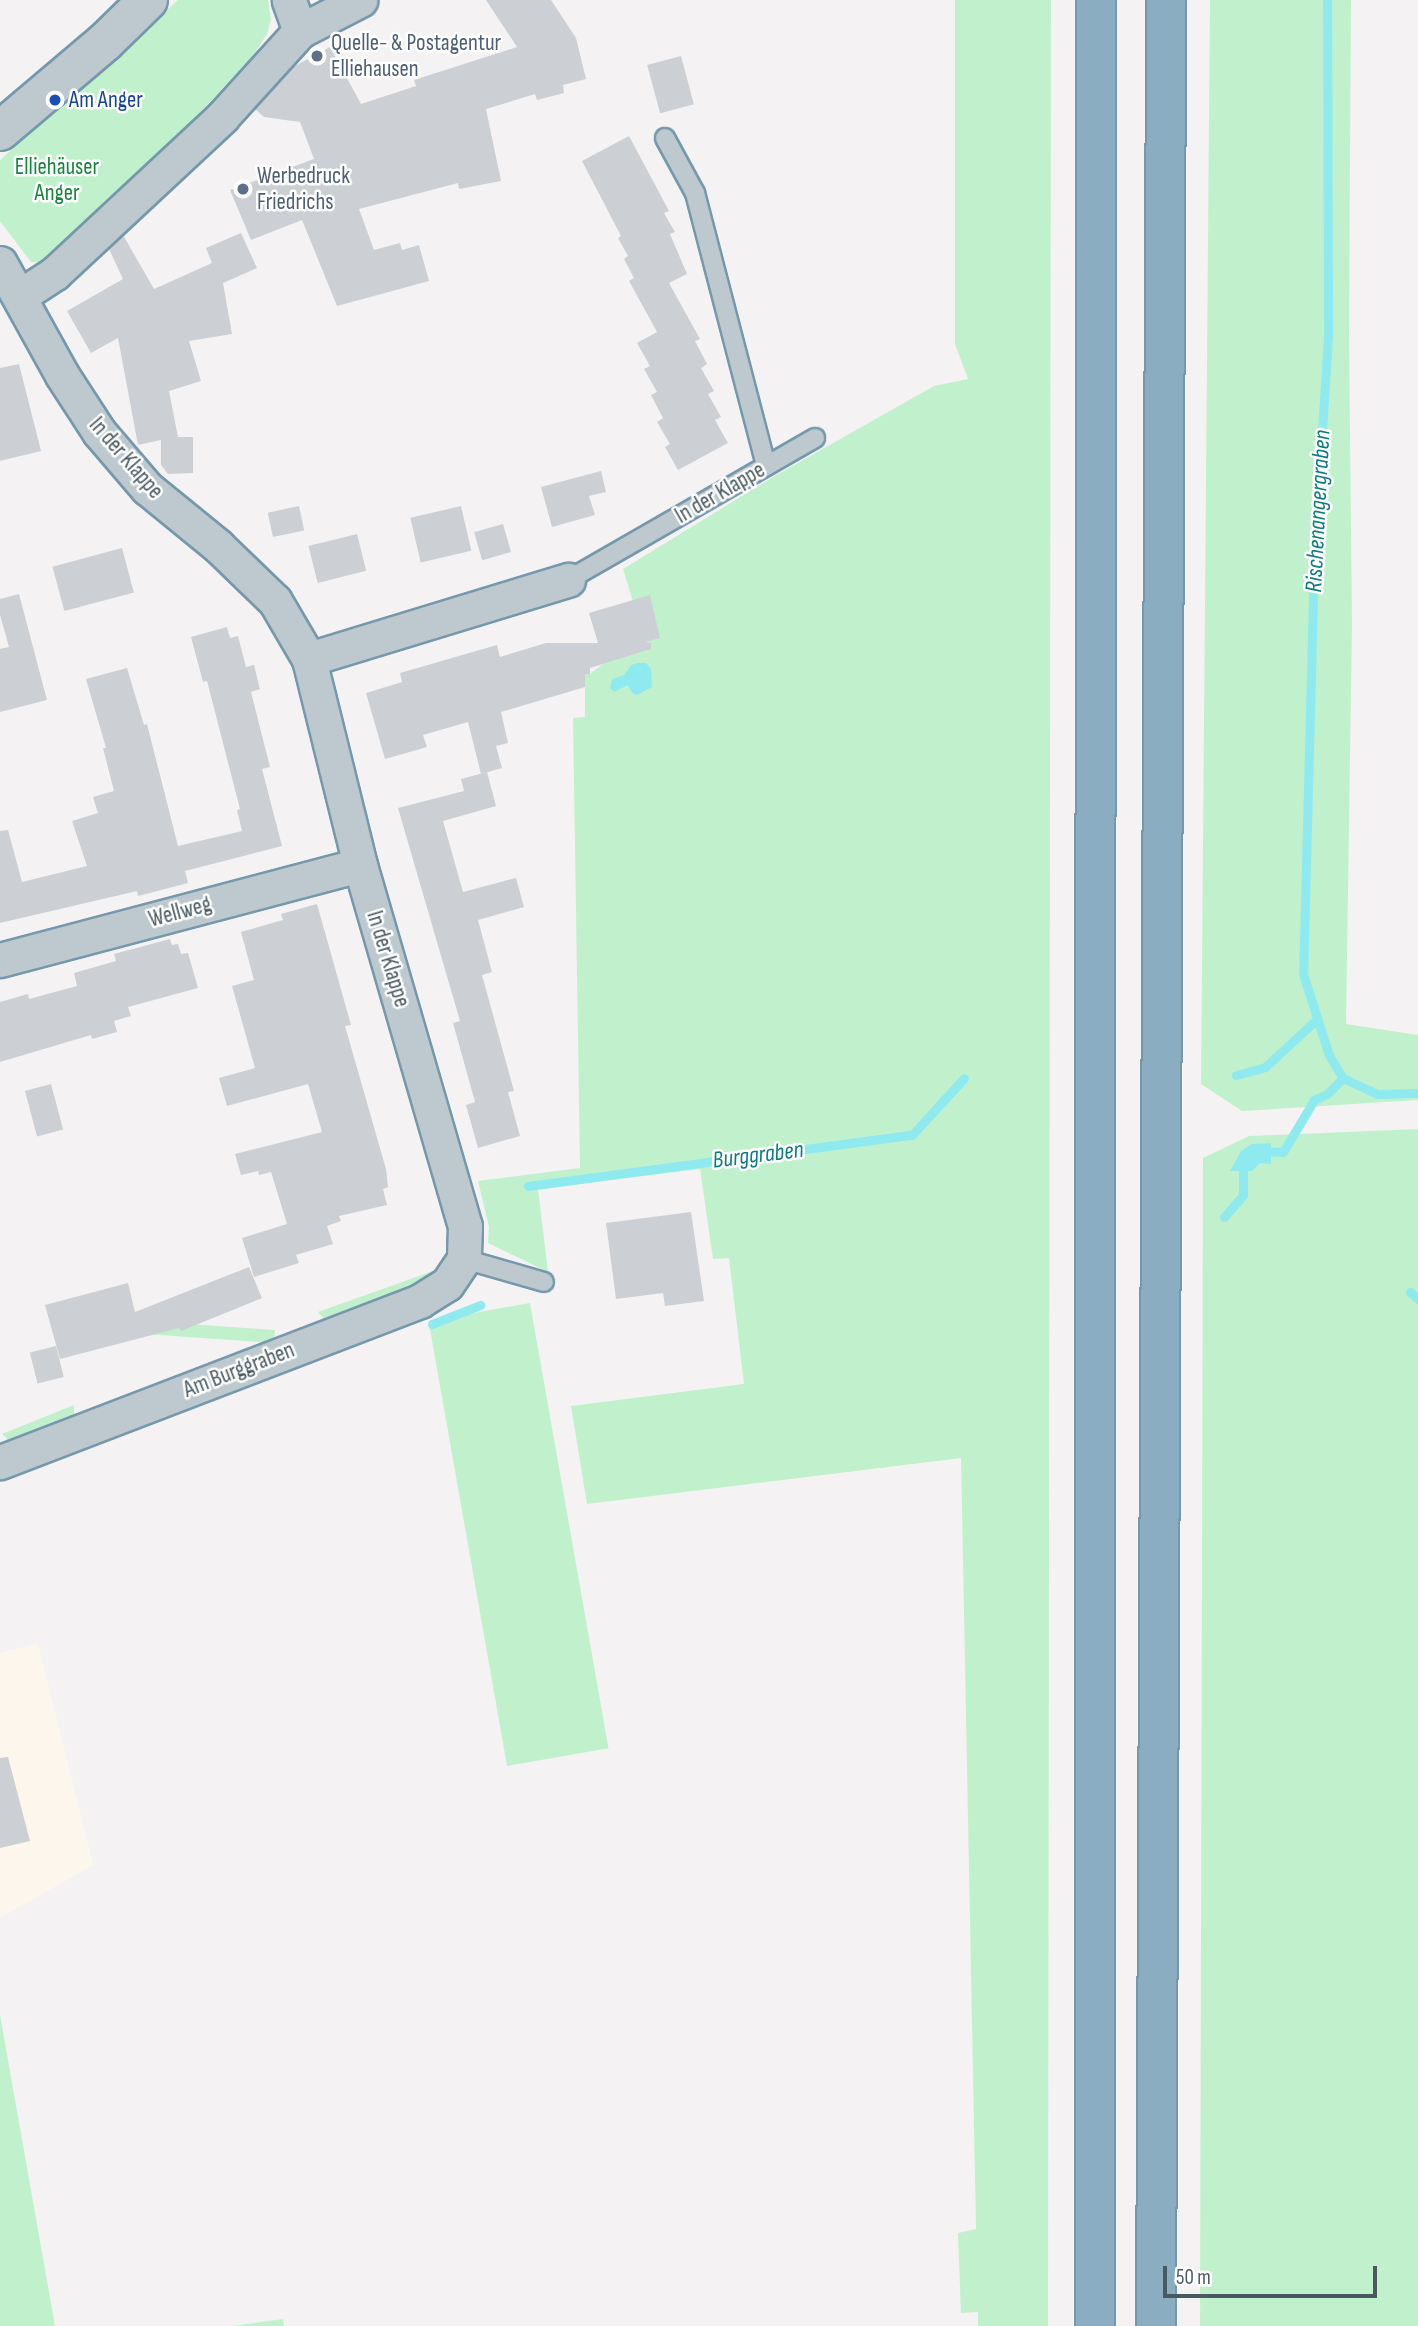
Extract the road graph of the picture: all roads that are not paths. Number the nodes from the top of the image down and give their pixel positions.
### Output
1 (148, 0) edge
2 (289, 0) edge
3 (360, 0) edge
4 (1096, 0) edge
5 (1166, 0) edge
6 (300, 31) junction
7 (0, 131) edge
8 (665, 138) dead end
9 (0, 263) edge
10 (20, 296) junction
11 (816, 438) dead end
12 (766, 466) junction
13 (568, 580) joint
14 (309, 659) junction
15 (359, 864) junction
16 (0, 960) edge
17 (464, 1259) junction
18 (544, 1282) dead end
19 (0, 1462) edge
20 (1094, 2326) edge
21 (1156, 2326) edge

1 - 7 street
2 - 6 street
3 - 6 street
4 - 20 highway
5 - 21 highway
6 - 10 street
8 - 12 lane
9 - 10 street, In der Klappe
10 - 14 street, In der Klappe
11 - 12 lane, In der Klappe
12 - 13 lane, In der Klappe
13 - 14 street, In der Klappe
14 - 15 street, In der Klappe
15 - 16 street, Wellweg
15 - 17 street, In der Klappe
17 - 18 lane
17 - 19 street, Am Burggraben

